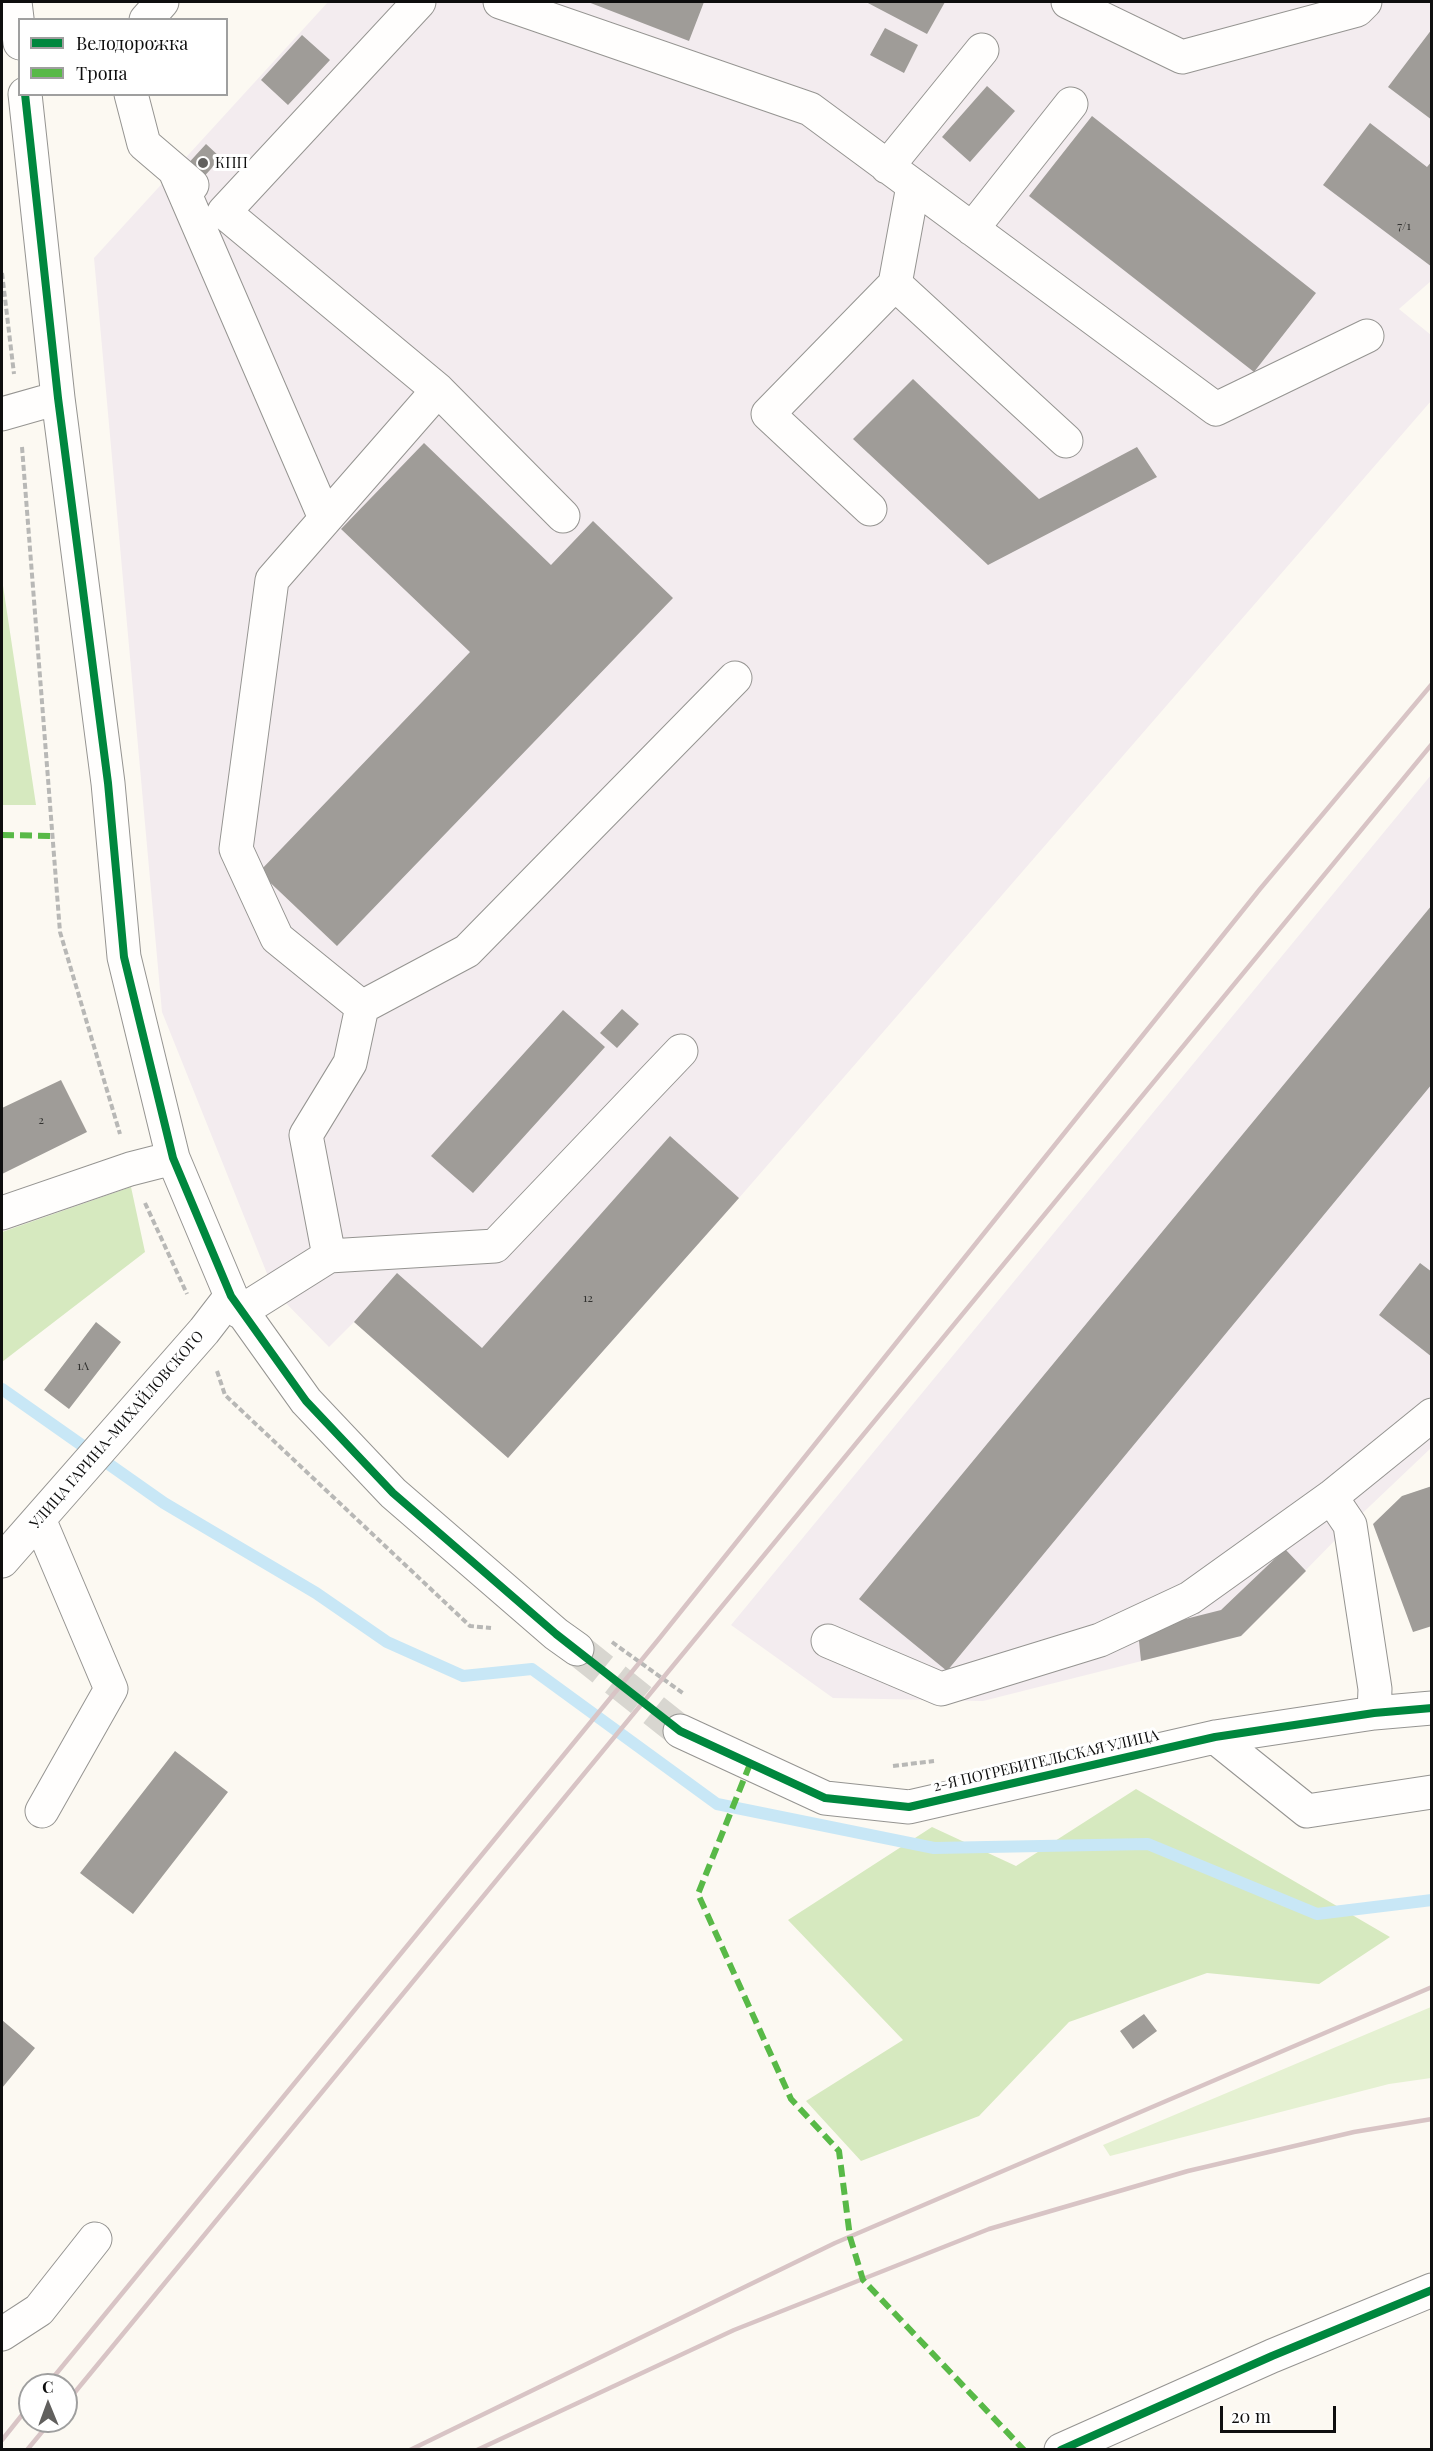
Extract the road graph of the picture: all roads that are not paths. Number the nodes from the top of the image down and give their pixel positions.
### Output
1 (15, 2) edge
2 (162, 2) edge
3 (419, 2) edge
4 (500, 2) edge
5 (1068, 2) edge
6 (1365, 2) edge
7 (148, 18) edge
8 (18, 27) edge
9 (982, 50) dead end
10 (25, 96) edge
11 (131, 96) edge
12 (1071, 104) dead end
13 (887, 166) junction
14 (176, 171) junction
15 (913, 186) junction
16 (224, 212) junction
17 (972, 229) junction
18 (895, 284) junction
19 (1367, 336) dead end
20 (438, 390) junction
21 (58, 398) junction
22 (2, 414) edge
23 (1066, 441) dead end
24 (870, 509) dead end
25 (563, 516) dead end
26 (325, 518) junction
27 (735, 678) dead end
28 (362, 1007) junction
29 (681, 1051) dead end
30 (173, 1158) junction
31 (2, 1213) edge
32 (329, 1256) junction
33 (236, 1304) junction
34 (1431, 1415) edge
35 (1331, 1497) junction
36 (39, 1519) junction
37 (2, 1561) edge
38 (828, 1641) dead end
39 (577, 1649) tunnel mouth
40 (1431, 1708) edge
41 (1374, 1713) junction
42 (680, 1731) tunnel mouth
43 (1215, 1737) junction
44 (1431, 1792) edge
45 (42, 1811) dead end
46 (95, 2239) dead end
47 (1431, 2290) edge
48 (2, 2334) edge
49 (1063, 2449) edge

1 - 8 street
2 - 7 street
3 - 16 street
4 - 13 street
5 - 6 street
9 - 13 street
10 - 21 street
11 - 14 street
12 - 17 street
13 - 15 street
14 - 16 street
14 - 26 street
15 - 17 street
15 - 18 street
16 - 20 street
17 - 19 street
18 - 23 street
18 - 24 street
20 - 25 street
20 - 26 street
21 - 22 street
21 - 30 street
26 - 28 street
27 - 28 street
28 - 32 street
29 - 32 street
30 - 31 street
30 - 33 street
32 - 33 street
33 - 36 street, УЛИЦА ГАРИНА-МИХАЙЛОВСКОГО
33 - 39 street
34 - 35 street
35 - 38 street
35 - 41 street
36 - 37 street, УЛИЦА ГАРИНА-МИХАЙЛОВСКОГО
36 - 45 street
40 - 41 street, 2-Я ПОТРЕБИТЕЛЬСКАЯ УЛИЦА
41 - 43 street, 2-Я ПОТРЕБИТЕЛЬСКАЯ УЛИЦА
42 - 43 street, 2-Я ПОТРЕБИТЕЛЬСКАЯ УЛИЦА
43 - 44 street
46 - 48 street
47 - 49 street

